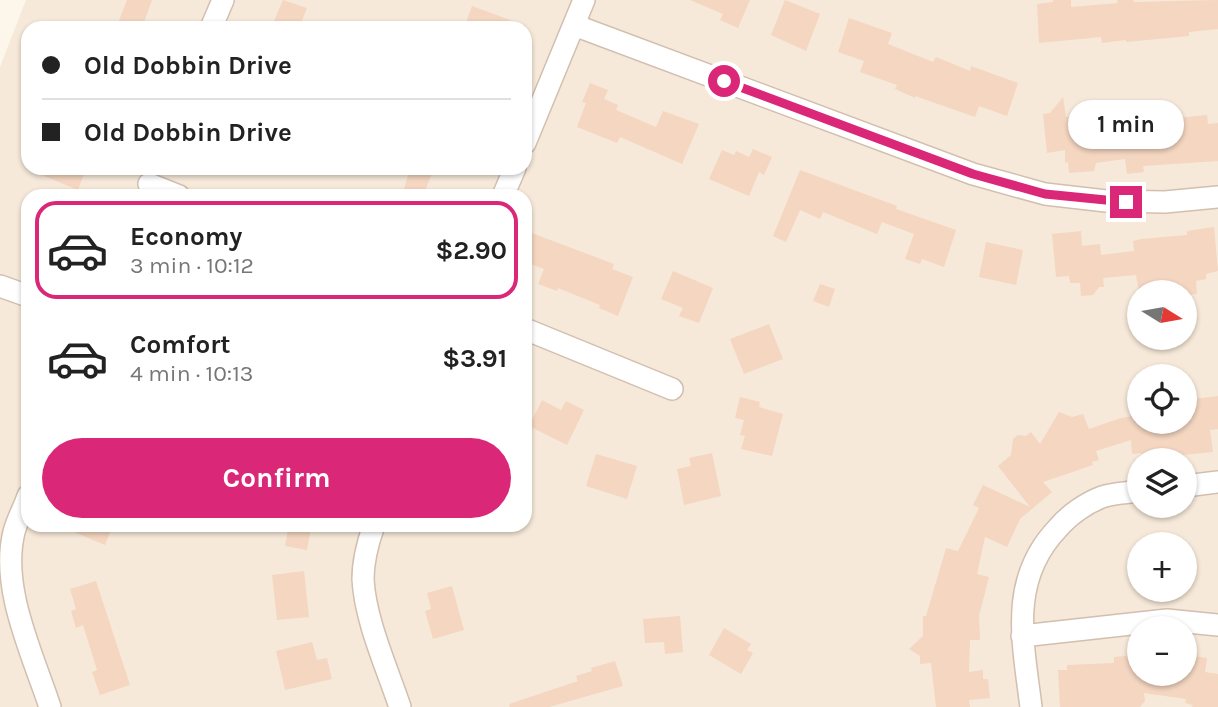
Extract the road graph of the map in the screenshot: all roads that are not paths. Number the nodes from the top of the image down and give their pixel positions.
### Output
1 (223, 0) edge
2 (584, 0) edge
3 (215, 21) edge
4 (574, 25) junction
5 (532, 126) edge
6 (1218, 197) edge
7 (0, 286) edge
8 (21, 294) edge
9 (532, 332) edge
10 (672, 389) dead end
11 (1218, 482) edge
12 (1197, 485) edge
13 (1127, 493) edge
14 (21, 514) edge
15 (372, 532) edge
16 (1218, 625) edge
17 (1022, 636) junction
18 (50, 707) edge
19 (400, 707) edge
20 (1031, 707) edge

1 - 3 street
2 - 4 street
4 - 5 street
4 - 6 street
7 - 8 street
9 - 10 street
11 - 12 street
13 - 17 street
14 - 18 street
15 - 19 street
16 - 17 street
17 - 20 street

